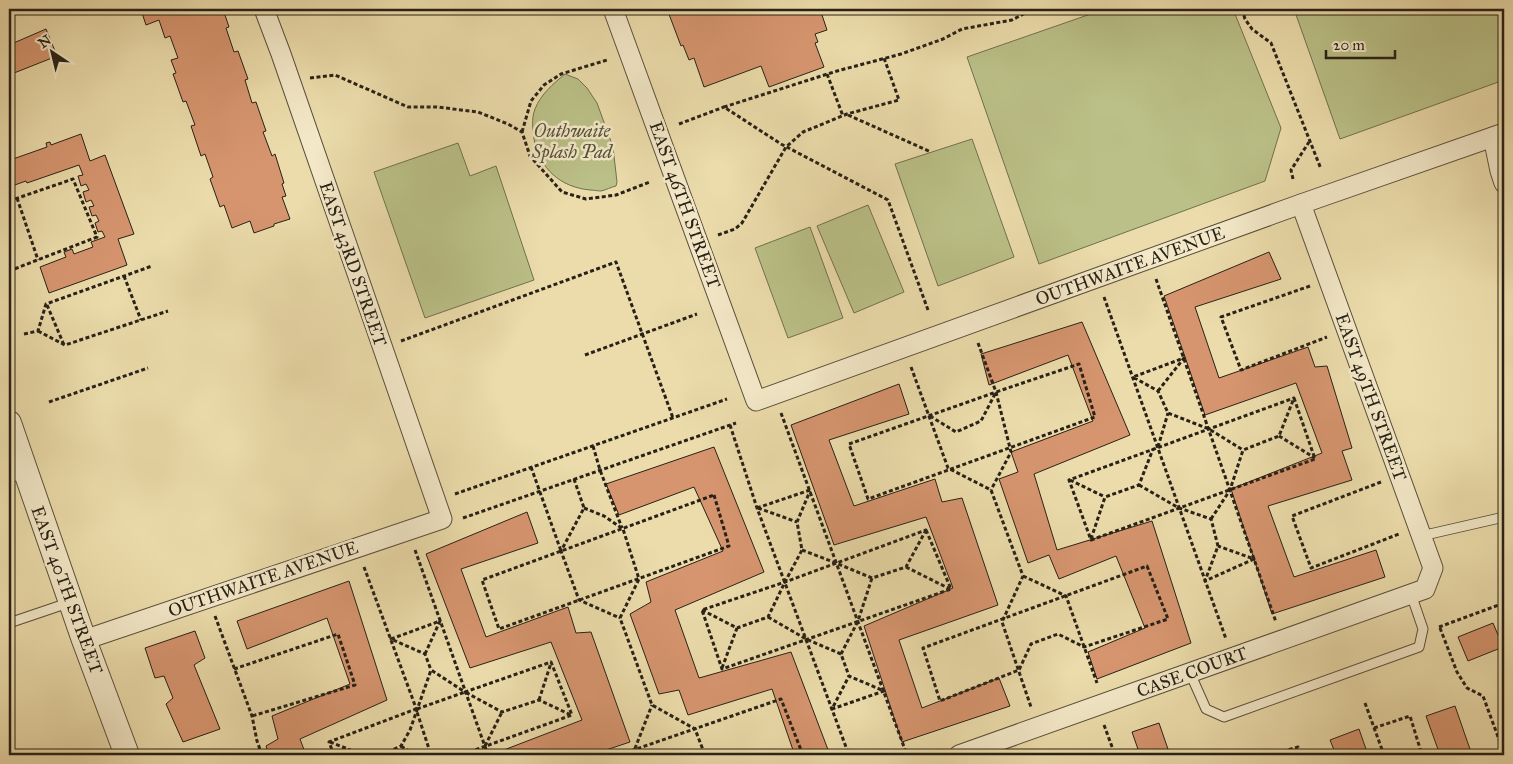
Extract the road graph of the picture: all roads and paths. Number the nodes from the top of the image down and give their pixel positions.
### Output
1 (264, 9) edge
2 (613, 9) edge
3 (1033, 9) edge
4 (1242, 9) edge
5 (884, 58) junction
6 (607, 60) dead end
7 (827, 74) junction
8 (306, 78) dead end
9 (724, 107) junction
10 (845, 115) junction
11 (680, 124) dead end
12 (522, 132) junction
13 (1498, 135) edge
14 (1310, 141) junction
15 (786, 146) junction
16 (931, 152) dead end
17 (1321, 169) dead end
18 (1294, 179) dead end
19 (650, 182) dead end
20 (1504, 183) edge
21 (17, 198) junction
22 (9, 200) edge
23 (1301, 204) junction
24 (718, 235) dead end
25 (38, 260) junction
26 (152, 266) dead end
27 (9, 271) edge
28 (124, 276) junction
29 (1155, 276) dead end
30 (1316, 284) dead end
31 (1103, 294) dead end
32 (46, 304) junction
33 (928, 310) dead end
34 (168, 312) dead end
35 (697, 314) dead end
36 (142, 320) junction
37 (38, 331) junction
38 (642, 333) junction
39 (24, 334) dead end
40 (1335, 334) dead end
41 (401, 341) dead end
42 (977, 341) dead end
43 (65, 345) junction
44 (585, 355) dead end
45 (1184, 358) junction
46 (911, 366) dead end
47 (148, 368) dead end
48 (1133, 377) junction
49 (1158, 391) junction
50 (996, 392) junction
51 (1294, 398) junction
52 (727, 399) dead end
53 (756, 401) joint
54 (49, 402) dead end
55 (781, 412) dead end
56 (1168, 413) junction
57 (930, 416) junction
58 (673, 418) junction
59 (736, 423) dead end
60 (9, 424) edge
61 (730, 425) junction
62 (1208, 429) junction
63 (1279, 436) junction
64 (593, 446) junction
65 (1158, 447) junction
66 (1010, 448) junction
67 (1153, 449) junction
68 (1243, 450) junction
69 (1315, 459) junction
70 (531, 467) junction
71 (951, 469) junction
72 (600, 470) junction
73 (17, 475) edge
74 (574, 479) junction
75 (1069, 480) junction
76 (1387, 480) dead end
77 (1139, 485) junction
78 (810, 490) junction
79 (991, 490) junction
80 (1230, 490) junction
81 (540, 491) junction
82 (454, 494) dead end
83 (1105, 497) junction
84 (584, 508) junction
85 (757, 508) junction
86 (1179, 508) junction
87 (1504, 516) edge
88 (462, 518) dead end
89 (442, 519) joint
90 (1211, 519) junction
91 (797, 522) junction
92 (622, 528) junction
93 (926, 530) junction
94 (1414, 534) junction
95 (1091, 540) junction
96 (413, 546) dead end
97 (1218, 546) junction
98 (802, 550) junction
99 (561, 551) junction
100 (1254, 559) junction
101 (836, 563) junction
102 (363, 565) dead end
103 (906, 568) junction
104 (1023, 576) junction
105 (872, 578) junction
106 (639, 579) junction
107 (1205, 581) junction
108 (784, 582) junction
109 (951, 589) junction
110 (1418, 592) junction
111 (1066, 596) junction
112 (579, 600) junction
113 (71, 602) junction
114 (1504, 603) edge
115 (212, 609) dead end
116 (702, 610) junction
117 (620, 618) junction
118 (768, 618) junction
119 (1004, 618) junction
120 (440, 621) junction
121 (858, 621) junction
122 (9, 623) edge
123 (736, 628) junction
124 (1279, 630) dead end
125 (390, 639) junction
126 (806, 639) junction
127 (84, 640) junction
128 (1084, 646) junction
129 (1228, 647) dead end
130 (425, 654) junction
131 (841, 654) junction
132 (552, 662) junction
133 (234, 668) junction
134 (722, 669) junction
135 (431, 670) junction
136 (1019, 670) junction
137 (1190, 673) junction
138 (849, 676) junction
139 (884, 691) junction
140 (1100, 691) dead end
141 (466, 692) junction
142 (539, 700) junction
143 (1365, 704) dead end
144 (652, 705) junction
145 (416, 709) junction
146 (832, 709) junction
147 (502, 712) junction
148 (572, 715) junction
149 (1034, 715) dead end
150 (252, 716) junction
151 (1102, 718) dead end
152 (1374, 728) junction
153 (695, 729) junction
154 (329, 742) junction
155 (401, 746) junction
156 (485, 747) junction
157 (634, 753) edge
158 (1504, 753) edge
159 (127, 755) edge
160 (262, 755) edge
161 (334, 755) edge
162 (363, 755) edge
163 (382, 755) edge
164 (415, 755) edge
165 (431, 755) edge
166 (461, 755) edge
167 (487, 755) edge
168 (620, 755) edge
169 (705, 755) edge
170 (784, 755) edge
171 (849, 755) edge
172 (907, 755) edge
173 (959, 755) edge
174 (1115, 755) edge
175 (1250, 755) edge
176 (1261, 755) edge
177 (1270, 755) edge
178 (1301, 755) edge
179 (1384, 755) edge
180 (1422, 755) edge

1 - 89 street, EAST 43RD STREET
2 - 53 street, EAST 46TH STREET
3 - 5 path
4 - 14 path
5 - 7 path
5 - 10 path
6 - 12 path
7 - 9 path
7 - 10 path
8 - 12 path
9 - 11 path
9 - 15 path
10 - 15 path
10 - 16 path
12 - 19 path
13 - 20 street
13 - 23 street, OUTHWAITE AVENUE
14 - 17 path
14 - 18 path
15 - 24 path
15 - 33 path
21 - 22 path
21 - 25 path
21 - 25 path
23 - 53 street, OUTHWAITE AVENUE
23 - 94 street, EAST 49TH STREET
25 - 27 path
26 - 28 path
28 - 32 path
28 - 36 path
29 - 45 path
30 - 40 path
31 - 48 path
32 - 37 path
32 - 43 path
34 - 36 path
35 - 38 path
36 - 43 path
37 - 39 path
37 - 43 path
38 - 41 path
38 - 44 path
38 - 58 path
42 - 50 path
45 - 48 path
45 - 49 path
45 - 62 path
46 - 57 path
47 - 54 path
48 - 49 path
48 - 65 path
49 - 56 path
50 - 57 path
50 - 57 path
50 - 66 path
50 - 66 path
51 - 62 path
51 - 63 path
51 - 69 path
52 - 58 path
55 - 78 path
56 - 62 path
56 - 65 path
57 - 71 path
57 - 71 path
58 - 64 path
59 - 61 path
60 - 73 street, EAST 40TH STREET
61 - 72 path
61 - 85 path
62 - 65 path
62 - 68 path
62 - 80 path
63 - 68 path
63 - 69 path
64 - 70 path
64 - 72 path
65 - 67 path
65 - 86 path
66 - 71 path
66 - 79 path
67 - 75 path
67 - 77 path
68 - 80 path
69 - 80 path
70 - 81 path
70 - 82 path
71 - 79 path
72 - 74 path
72 - 92 path
73 - 113 street, EAST 40TH STREET
74 - 81 path
74 - 84 path
75 - 83 path
75 - 95 path
76 - 94 path
77 - 83 path
77 - 86 path
78 - 85 path
78 - 91 path
78 - 101 path
79 - 104 path
80 - 86 path
80 - 90 path
80 - 100 path
81 - 88 path
81 - 99 path
83 - 95 path
84 - 92 path
84 - 99 path
85 - 91 path
85 - 108 path
86 - 90 path
86 - 95 path
86 - 107 path
87 - 94 lane
89 - 127 street, OUTHWAITE AVENUE
90 - 97 path
91 - 98 path
92 - 99 path
92 - 106 path
92 - 106 path
93 - 101 path
93 - 103 path
93 - 109 path
94 - 110 street, EAST 49TH STREET
96 - 120 path
97 - 100 path
97 - 107 path
98 - 101 path
98 - 108 path
99 - 112 path
99 - 112 path
100 - 107 path
100 - 124 path
101 - 105 path
101 - 108 path
101 - 121 path
102 - 125 path
103 - 105 path
103 - 109 path
104 - 111 path
104 - 119 path
105 - 121 path
106 - 112 path
106 - 117 path
107 - 129 path
108 - 116 path
108 - 118 path
108 - 126 path
109 - 121 path
110 - 137 street, CASE COURT
110 - 137 lane
111 - 119 path
111 - 128 path
111 - 128 path
112 - 117 path
113 - 122 lane
113 - 127 street, EAST 40TH STREET
114 - 158 path
115 - 133 path
116 - 123 path
116 - 134 path
117 - 144 path
118 - 123 path
118 - 126 path
119 - 136 path
119 - 136 path
120 - 125 path
120 - 130 path
120 - 141 path
121 - 126 path
121 - 131 path
121 - 139 path
123 - 134 path
125 - 130 path
125 - 145 path
126 - 131 path
126 - 134 path
126 - 146 path
127 - 159 street, EAST 40TH STREET
128 - 136 path
128 - 140 path
130 - 135 path
131 - 138 path
132 - 141 path
132 - 142 path
132 - 148 path
133 - 150 path
133 - 150 path
135 - 141 path
135 - 145 path
136 - 149 path
137 - 173 street, CASE COURT
138 - 139 path
138 - 146 path
139 - 146 path
139 - 172 path
141 - 145 path
141 - 147 path
141 - 156 path
142 - 147 path
142 - 148 path
143 - 152 path
144 - 153 path
144 - 157 path
145 - 154 path
145 - 155 path
145 - 165 path
146 - 171 path
147 - 156 path
148 - 156 path
150 - 160 path
151 - 174 path
152 - 179 path
152 - 180 path
153 - 157 path
153 - 169 path
153 - 170 path
154 - 161 path
154 - 162 path
155 - 163 path
155 - 164 path
156 - 166 path
156 - 167 path
157 - 168 path
175 - 176 path
177 - 178 path

